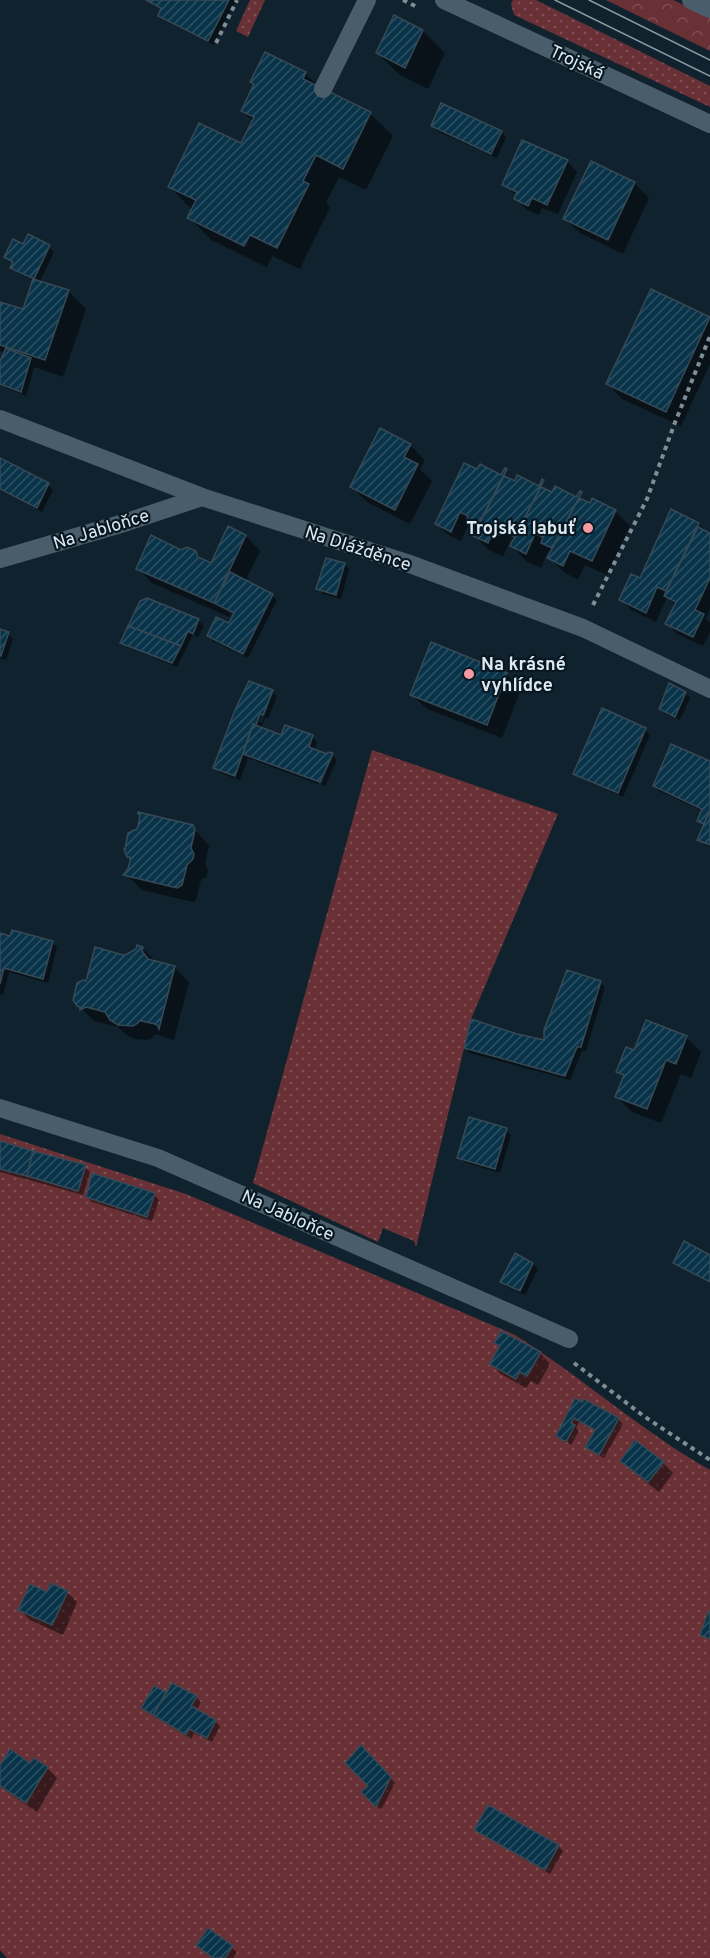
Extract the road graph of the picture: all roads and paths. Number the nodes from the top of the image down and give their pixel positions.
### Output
1 (237, 0) edge
2 (367, 0) edge
3 (444, 0) edge
4 (692, 0) edge
5 (478, 7) edge
6 (710, 9) edge
7 (216, 44) dead end
8 (323, 89) dead end
9 (710, 124) edge
10 (710, 336) edge
11 (0, 419) edge
12 (202, 497) junction
13 (0, 559) edge
14 (591, 610) dead end
15 (710, 689) edge
16 (0, 1108) edge
17 (569, 1339) dead end
18 (568, 1359) dead end
19 (710, 1460) edge

1 - 7 path
2 - 8 street
3 - 5 street, Trojská
4 - 6 street
5 - 9 street, Trojská
10 - 14 path
11 - 12 street, Na Dlážděnce
12 - 13 street, Na Jabloňce
12 - 15 street, Na Dlážděnce
16 - 17 street, Na Jabloňce
18 - 19 path

